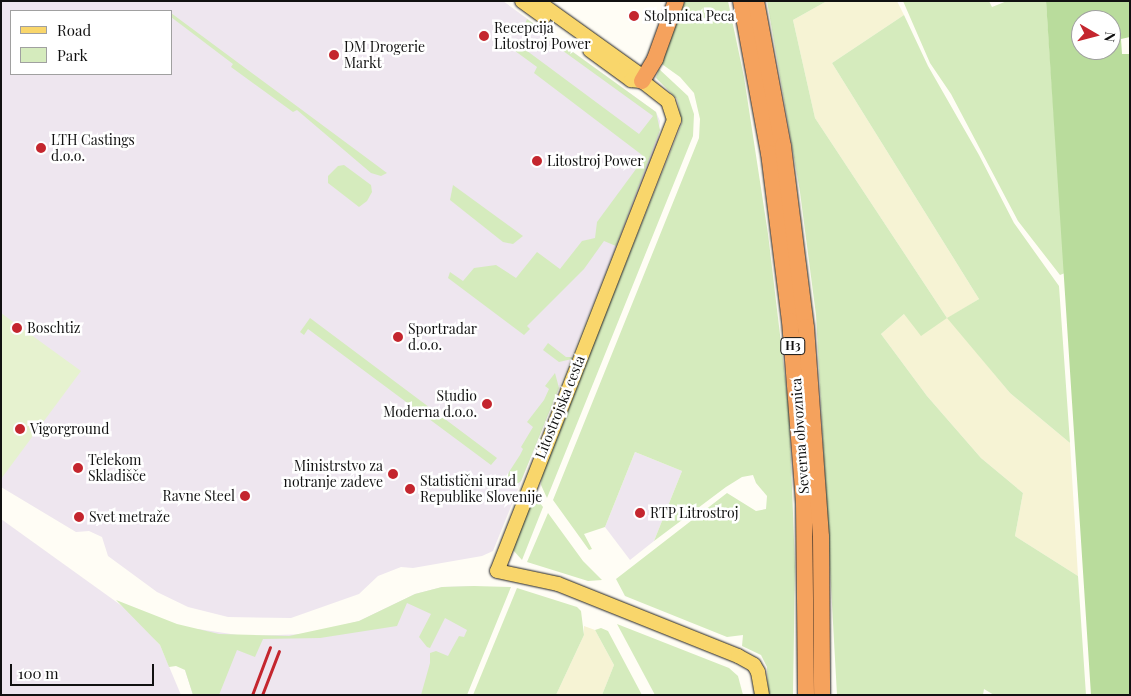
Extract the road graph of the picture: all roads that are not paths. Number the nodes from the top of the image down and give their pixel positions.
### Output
1 (522, 1) edge
2 (537, 1) edge
3 (676, 1) edge
4 (741, 1) edge
5 (756, 1) edge
6 (588, 43) junction
7 (642, 81) junction
8 (822, 567) junction
9 (762, 695) edge
10 (806, 695) edge
11 (822, 695) edge
12 (833, 695) edge

1 - 6 main road, Litostrojska cesta
2 - 6 main road, Litostrojska cesta
3 - 7 highway
4 - 10 highway, Severna obvoznica / H3
5 - 8 highway, Severna obvoznica / H3
6 - 7 main road, Litostrojska cesta
7 - 9 main road, Litostrojska cesta
8 - 11 highway, Severna obvoznica / H3
8 - 12 highway

